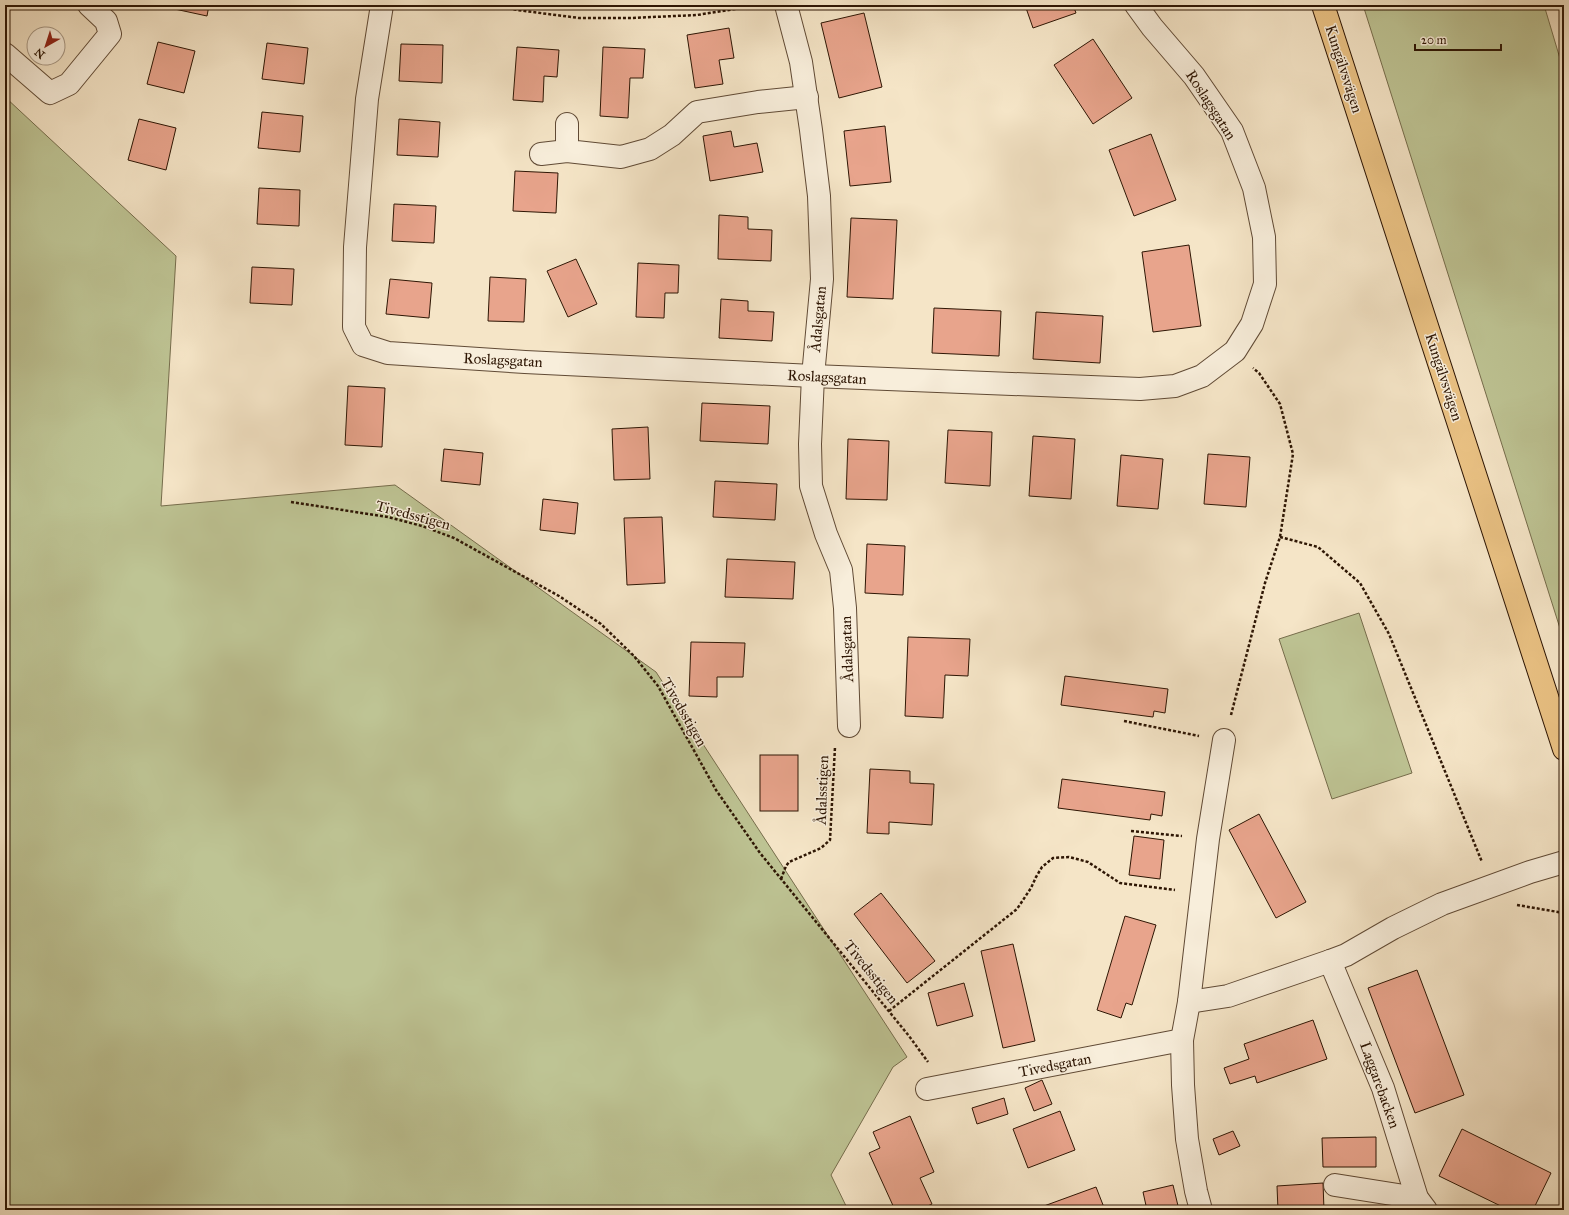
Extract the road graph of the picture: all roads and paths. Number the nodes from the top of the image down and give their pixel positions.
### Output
1 (89, 5) edge
2 (382, 5) edge
3 (494, 5) edge
4 (761, 5) edge
5 (786, 5) edge
6 (1136, 5) edge
7 (1324, 5) edge
8 (5, 54) edge
9 (807, 97) junction
10 (567, 124) dead end
11 (567, 150) junction
12 (541, 154) dead end
13 (1235, 351) junction
14 (813, 376) junction
15 (291, 502) dead end
16 (1280, 536) junction
17 (1124, 722) dead end
18 (849, 726) joint
19 (1224, 740) junction
20 (1564, 749) edge
21 (1131, 831) dead end
22 (1208, 839) junction
23 (1564, 862) edge
24 (781, 879) junction
25 (1491, 885) junction
26 (1202, 893) junction
27 (1564, 913) edge
28 (1330, 961) junction
29 (1189, 1002) junction
30 (889, 1011) junction
31 (1182, 1040) junction
32 (927, 1090) joint
33 (1335, 1185) dead end
34 (1421, 1204) edge
35 (1201, 1210) edge

1 - 8 street
2 - 14 street, Roslagsgatan
3 - 4 path
5 - 9 street, Ådalsgatan
6 - 13 street, Roslagsgatan
7 - 20 main road, Kungälvsvägen
9 - 11 street
9 - 14 street, Ådalsgatan
10 - 11 street
11 - 12 street
13 - 14 street, Roslagsgatan
13 - 16 path
14 - 18 street, Ådalsgatan
15 - 24 path, Tivedsstigen
16 - 19 path
16 - 25 path
17 - 19 path
18 - 24 path, Ådalsstigen
19 - 22 street
21 - 22 path
22 - 26 street
23 - 25 street
24 - 30 path, Tivedsstigen
25 - 27 path
25 - 28 street
26 - 29 street
26 - 30 path
28 - 29 street
28 - 34 street, Laggarebacken
29 - 31 street
30 - 32 path, Tivedsstigen
31 - 32 street, Tivedsgatan
31 - 35 street
33 - 34 street

